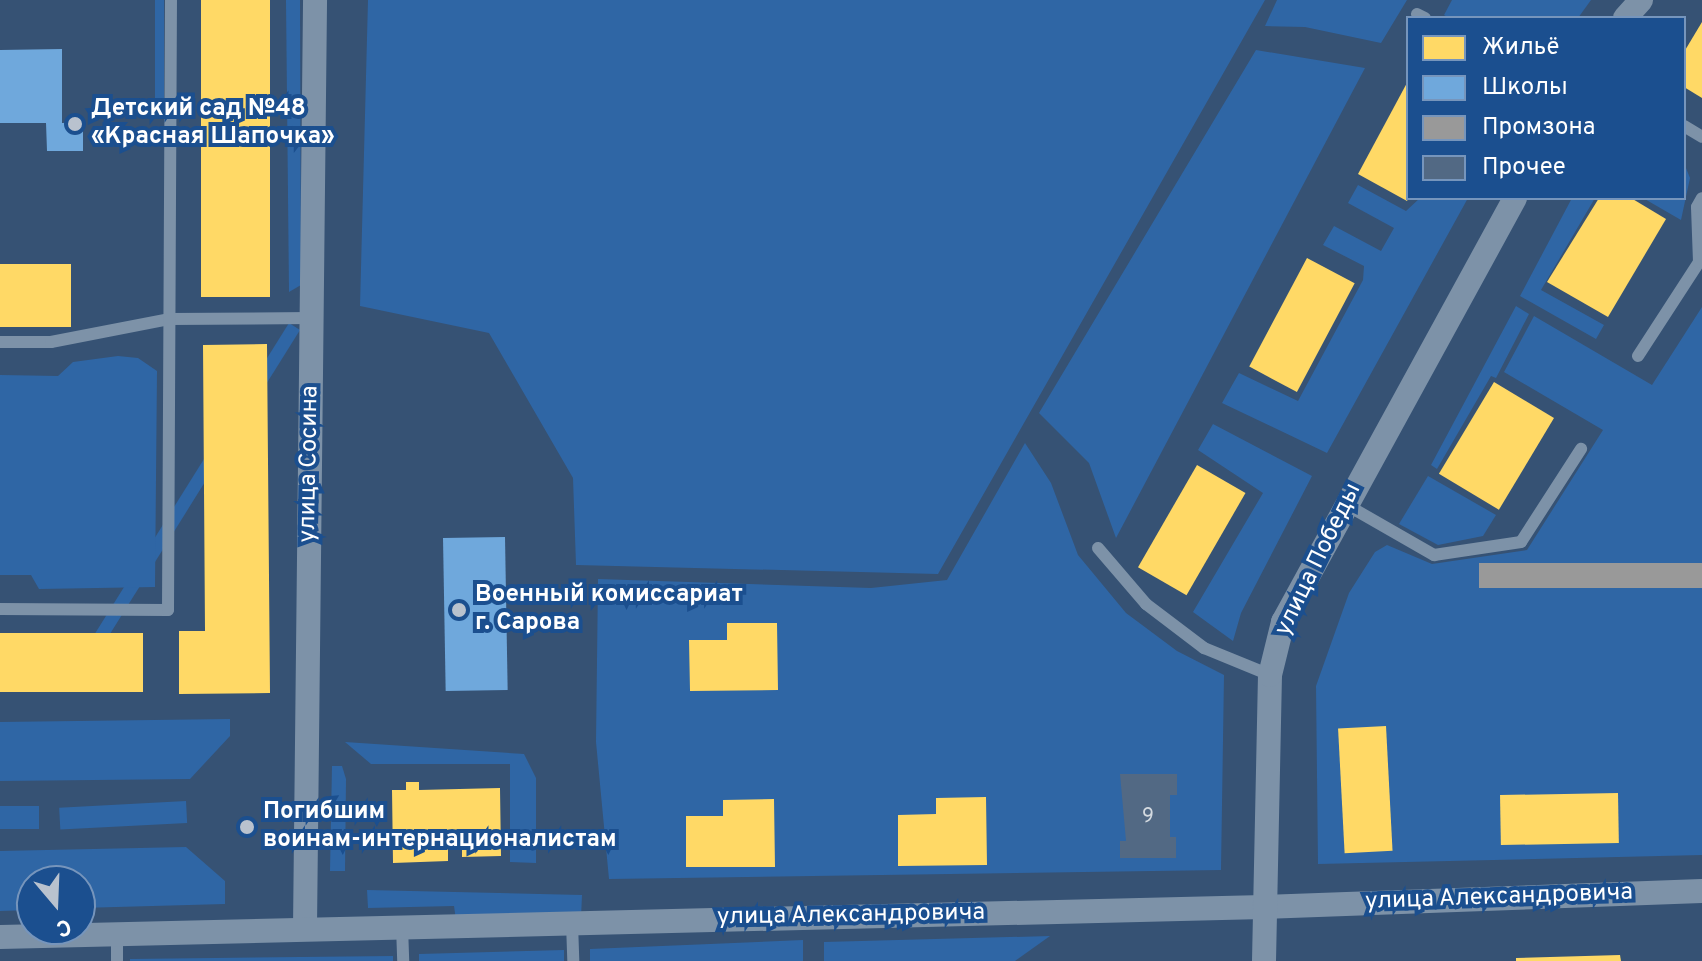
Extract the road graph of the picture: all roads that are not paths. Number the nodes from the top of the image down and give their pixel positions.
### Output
1 (171, 0) edge
2 (315, 0) edge
3 (1641, 0) edge
4 (1627, 16) edge
5 (1702, 198) edge
6 (1514, 200) edge
7 (312, 318) junction
8 (169, 319) junction
9 (0, 342) edge
10 (1638, 356) dead end
11 (1581, 449) dead end
12 (1345, 504) junction
13 (1098, 548) dead end
14 (0, 609) edge
15 (1270, 675) junction
16 (1702, 891) edge
17 (1264, 907) junction
18 (572, 923) junction
19 (402, 926) junction
20 (305, 928) junction
21 (117, 934) junction
22 (0, 937) edge
23 (117, 961) edge
24 (403, 961) edge
25 (573, 961) edge
26 (1264, 961) edge

1 - 8 lane
2 - 7 street, улица Сосина
3 - 4 street
5 - 10 lane
6 - 12 street, улица Победы
7 - 8 lane
7 - 20 street, улица Сосина
8 - 9 lane
8 - 14 lane
11 - 12 lane
12 - 15 street, улица Победы
13 - 15 lane
15 - 17 street, улица Победы
16 - 17 street, улица Александровича
17 - 18 street, улица Александровича
17 - 26 street, улица Победы
18 - 19 street, улица Александровича
18 - 25 lane
19 - 20 street, улица Александровича
19 - 24 lane
20 - 21 street, улица Александровича
21 - 22 street, улица Александровича
21 - 23 lane

